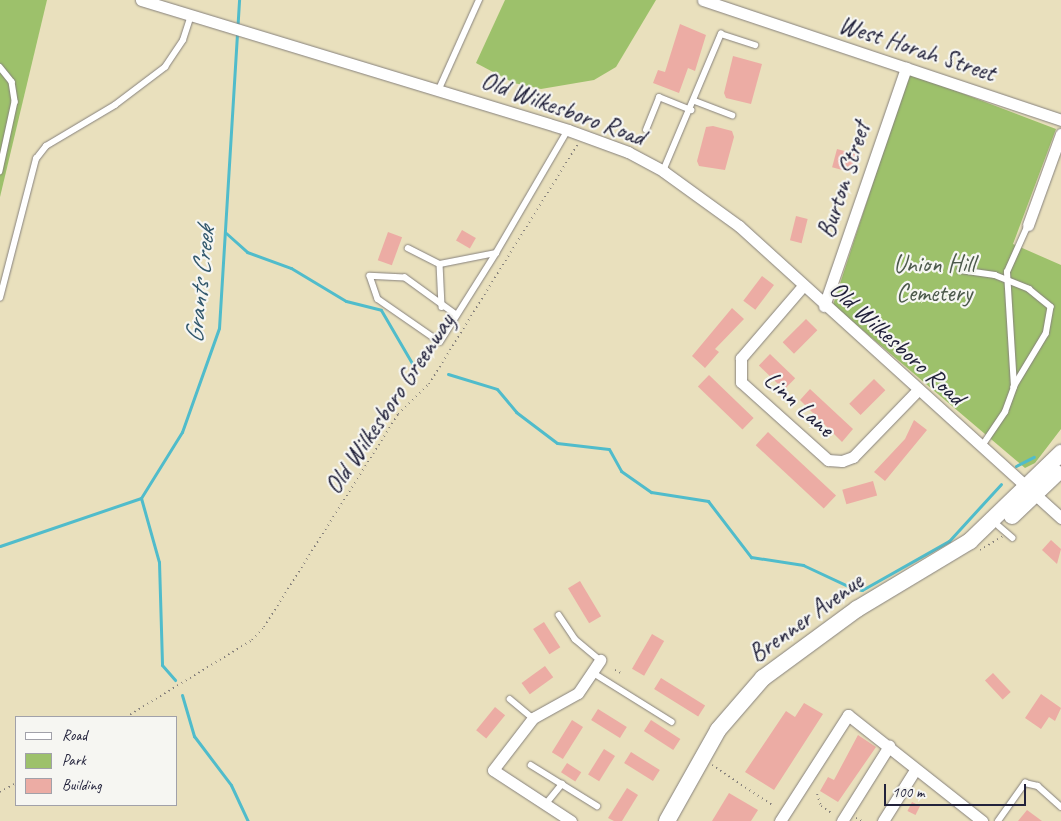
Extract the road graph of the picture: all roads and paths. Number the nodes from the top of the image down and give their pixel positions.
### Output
1 (141, 0) edge
2 (479, 0) edge
3 (703, 0) edge
4 (191, 15) junction
5 (755, 45) dead end
6 (0, 67) edge
7 (906, 68) junction
8 (439, 89) junction
9 (695, 101) junction
10 (691, 110) junction
11 (732, 115) dead end
12 (1061, 120) edge
13 (568, 130) junction
14 (646, 130) dead end
15 (1061, 134) edge
16 (583, 135) junction
17 (0, 170) edge
18 (663, 171) junction
19 (1028, 225) joint
20 (408, 248) dead end
21 (496, 253) junction
22 (440, 264) junction
23 (960, 270) dead end
24 (1007, 280) junction
25 (802, 287) junction
26 (0, 298) edge
27 (824, 306) junction
28 (442, 307) junction
29 (456, 315) junction
30 (1014, 386) junction
31 (917, 391) junction
32 (980, 448) junction
33 (1061, 453) edge
34 (1061, 469) edge
35 (1031, 492) junction
36 (1061, 518) edge
37 (1003, 530) junction
38 (1013, 538) dead end
39 (971, 548) junction
40 (559, 614) dead end
41 (600, 660) joint
42 (615, 670) dead end
43 (592, 672) junction
44 (620, 673) dead end
45 (510, 699) dead end
46 (128, 716) edge
47 (534, 718) junction
48 (672, 722) dead end
49 (889, 746) junction
50 (713, 756) dead end
51 (531, 765) dead end
52 (915, 770) junction
53 (15, 784) edge
54 (562, 784) junction
55 (0, 792) edge
56 (817, 794) dead end
57 (546, 805) junction
58 (772, 805) dead end
59 (597, 806) dead end
60 (1061, 807) edge
61 (854, 816) dead end
62 (838, 818) edge
63 (666, 819) edge
64 (572, 821) edge
65 (780, 821) edge
66 (862, 821) edge
67 (883, 821) edge
68 (982, 821) edge
69 (998, 821) edge

1 - 4 street, Old Wilkesboro Road
2 - 8 lane
3 - 7 street, West Horah Street
4 - 8 street, Old Wilkesboro Road
4 - 26 lane
5 - 9 lane
6 - 17 lane
7 - 12 street, West Horah Street
7 - 27 street, Burton Street
8 - 13 street, Old Wilkesboro Road
9 - 10 lane
9 - 11 lane
10 - 14 lane
10 - 18 lane
13 - 16 street, Old Wilkesboro Road
13 - 21 lane
15 - 19 street
16 - 18 street, Old Wilkesboro Road
16 - 46 path, Old Wilkesboro Greenway
18 - 25 street, Old Wilkesboro Road
19 - 24 lane
20 - 22 lane
21 - 22 lane
21 - 29 lane
22 - 28 lane
23 - 24 lane
24 - 30 lane
24 - 30 lane
25 - 27 street, Old Wilkesboro Road
25 - 31 street, Linn Lane
27 - 31 street, Old Wilkesboro Road
28 - 29 lane
28 - 29 lane
30 - 32 lane
31 - 32 street, Old Wilkesboro Road
32 - 35 street, Old Wilkesboro Road
33 - 35 street, Brenner Avenue
34 - 35 street, Brenner Avenue
35 - 36 street, Old Wilkesboro Road
35 - 37 street, Brenner Avenue
35 - 39 street, Brenner Avenue
37 - 38 lane
37 - 39 street, Brenner Avenue
37 - 39 path
39 - 63 street, Brenner Avenue
40 - 41 lane
41 - 43 street
42 - 44 path
43 - 47 street
43 - 48 lane
45 - 47 lane
47 - 57 street
49 - 52 street
49 - 62 street
49 - 65 street
50 - 58 path
51 - 54 lane
52 - 67 street
52 - 68 street
53 - 55 path
54 - 57 lane
54 - 59 lane
56 - 62 path
57 - 64 street
60 - 69 lane
61 - 66 path

